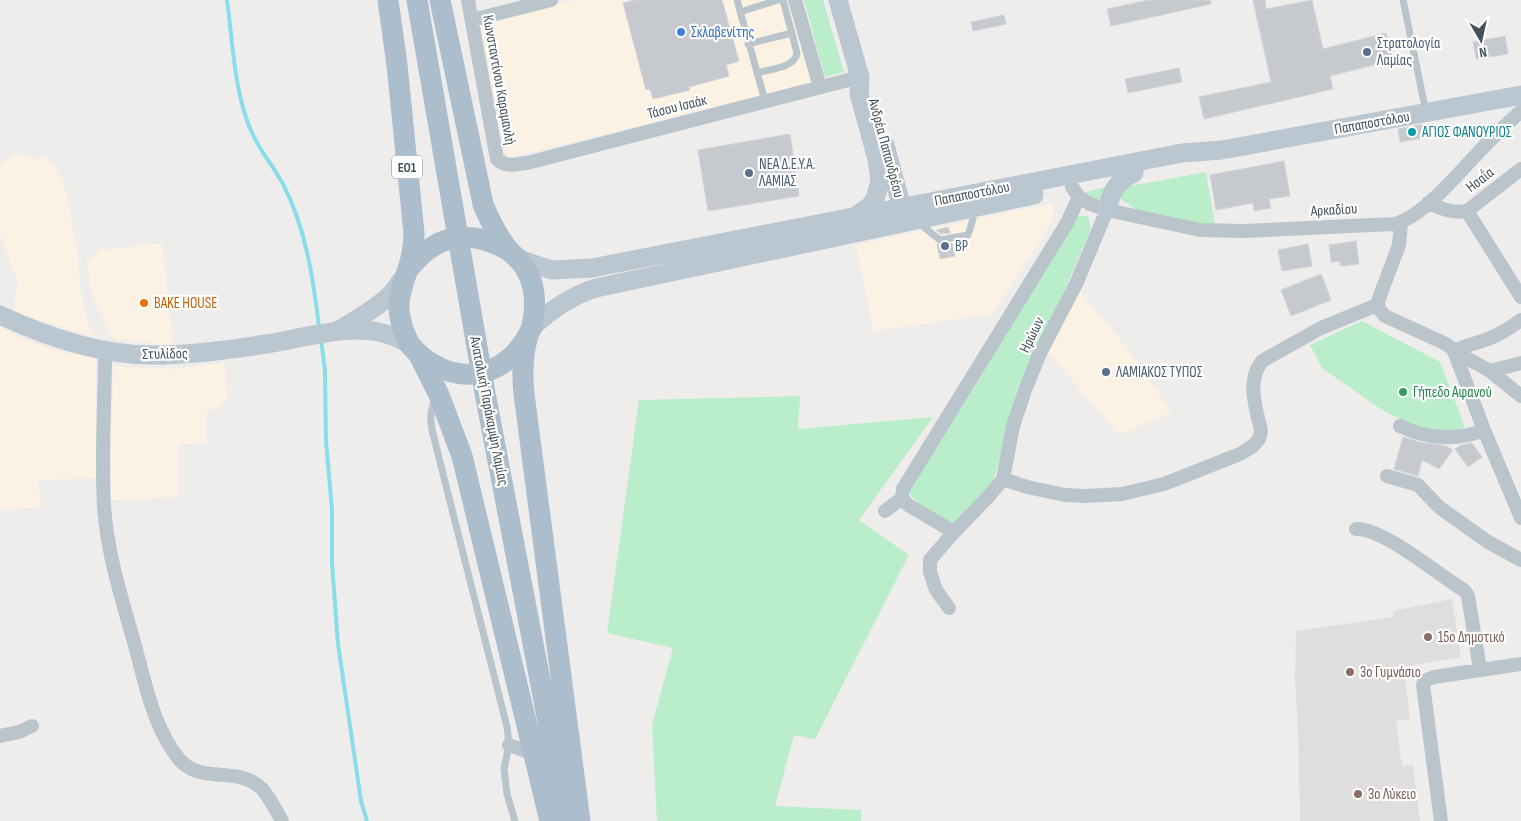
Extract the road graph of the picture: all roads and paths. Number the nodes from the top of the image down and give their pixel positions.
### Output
1 (388, 0) edge
2 (417, 0) edge
3 (440, 0) edge
4 (468, 0) edge
5 (551, 0) edge
6 (737, 0) edge
7 (778, 0) edge
8 (783, 0) edge
9 (796, 0) edge
10 (838, 0) edge
11 (1403, 0) edge
12 (740, 12) junction
13 (472, 20) junction
14 (792, 33) junction
15 (748, 44) junction
16 (757, 73) junction
17 (860, 77) junction
18 (820, 87) junction
19 (1521, 95) edge
20 (765, 101) junction
21 (1521, 111) edge
22 (1426, 113) junction
23 (1222, 150) junction
24 (502, 164) joint
25 (1521, 169) edge
26 (1134, 173) junction
27 (1074, 186) junction
28 (1428, 203) junction
29 (1107, 210) junction
30 (1467, 210) junction
31 (900, 215) junction
32 (854, 216) junction
33 (973, 219) dead end
34 (1401, 223) junction
35 (925, 228) dead end
36 (513, 255) junction
37 (406, 273) junction
38 (1521, 297) edge
39 (1378, 305) junction
40 (0, 315) edge
41 (1521, 320) edge
42 (335, 332) junction
43 (530, 333) junction
44 (105, 350) junction
45 (415, 350) junction
46 (1454, 351) junction
47 (1521, 363) edge
48 (1490, 371) junction
49 (439, 395) junction
50 (1521, 396) edge
51 (1400, 426) dead end
52 (1484, 430) junction
53 (1387, 476) dead end
54 (1003, 479) junction
55 (902, 498) junction
56 (885, 511) dead end
57 (1521, 518) edge
58 (1356, 529) dead end
59 (954, 532) junction
60 (1521, 560) edge
61 (949, 608) dead end
62 (1521, 664) edge
63 (1480, 669) junction
64 (32, 726) dead end
65 (0, 736) edge
66 (509, 745) junction
67 (534, 754) junction
68 (282, 821) edge
69 (515, 821) edge
70 (550, 821) edge
71 (567, 821) edge
72 (580, 821) edge
73 (1441, 821) edge

1 - 37 main road, ΕΟ1
2 - 71 main road, Ανατολική Παράκαμψη Λαμίας
3 - 36 main road
4 - 13 street, Κωνσταντίνου Καραμανλή
5 - 13 street
6 - 12 lane
7 - 12 lane
8 - 14 lane
9 - 18 street
10 - 17 main road, Ανδρέα Παπανδρέου
11 - 22 lane
12 - 15 lane
13 - 24 street, Κωνσταντίνου Καραμανλή
14 - 15 lane
14 - 16 lane
15 - 16 lane
16 - 20 lane
17 - 18 street, Τάσου Ισαάκ
17 - 31 main road, Ανδρέα Παπανδρέου
17 - 32 main road, Ανδρέα Παπανδρέου
18 - 20 street, Τάσου Ισαάκ
19 - 22 main road, Παπαποστόλου
20 - 24 street, Τάσου Ισαάκ
21 - 28 street
22 - 23 main road, Παπαποστόλου
23 - 26 main road, Παπαποστόλου
23 - 27 main road, Παπαποστόλου
25 - 30 street, Ησαΐα
26 - 27 main road, Παπαποστόλου
26 - 29 main road
27 - 29 street, Αρκαδίου
27 - 31 main road, Παπαποστόλου
27 - 55 street
28 - 30 street, Ησαΐα
28 - 34 street
29 - 34 street, Αρκαδίου
29 - 54 street, Ηρώων
30 - 38 street
31 - 32 main road, Παπαποστόλου
31 - 43 main road, Παπαποστόλου
32 - 36 main road, Παπαποστόλου
33 - 35 lane
34 - 39 street
36 - 37 main road, ΕΟ1, bridge
36 - 43 main road
37 - 42 main road, Στυλίδος / ΕΟ1
37 - 45 main road, ΕΟ1
39 - 46 street
39 - 54 street
40 - 44 main road, Στυλίδος / ΕΟ1
41 - 46 street
42 - 44 main road, Στυλίδος / ΕΟ1
42 - 45 main road, Στυλίδος / ΕΟ1
43 - 45 main road, ΕΟ1, bridge
43 - 72 main road
44 - 68 street
45 - 49 main road
46 - 48 street
46 - 52 street
47 - 48 street
48 - 50 street
49 - 66 lane
49 - 67 main road
51 - 52 street
52 - 57 street
53 - 60 street
54 - 59 street
55 - 56 street
55 - 59 street
58 - 63 street
59 - 61 street
62 - 63 street
63 - 73 street
64 - 65 street
66 - 67 street
66 - 69 lane
67 - 70 main road

